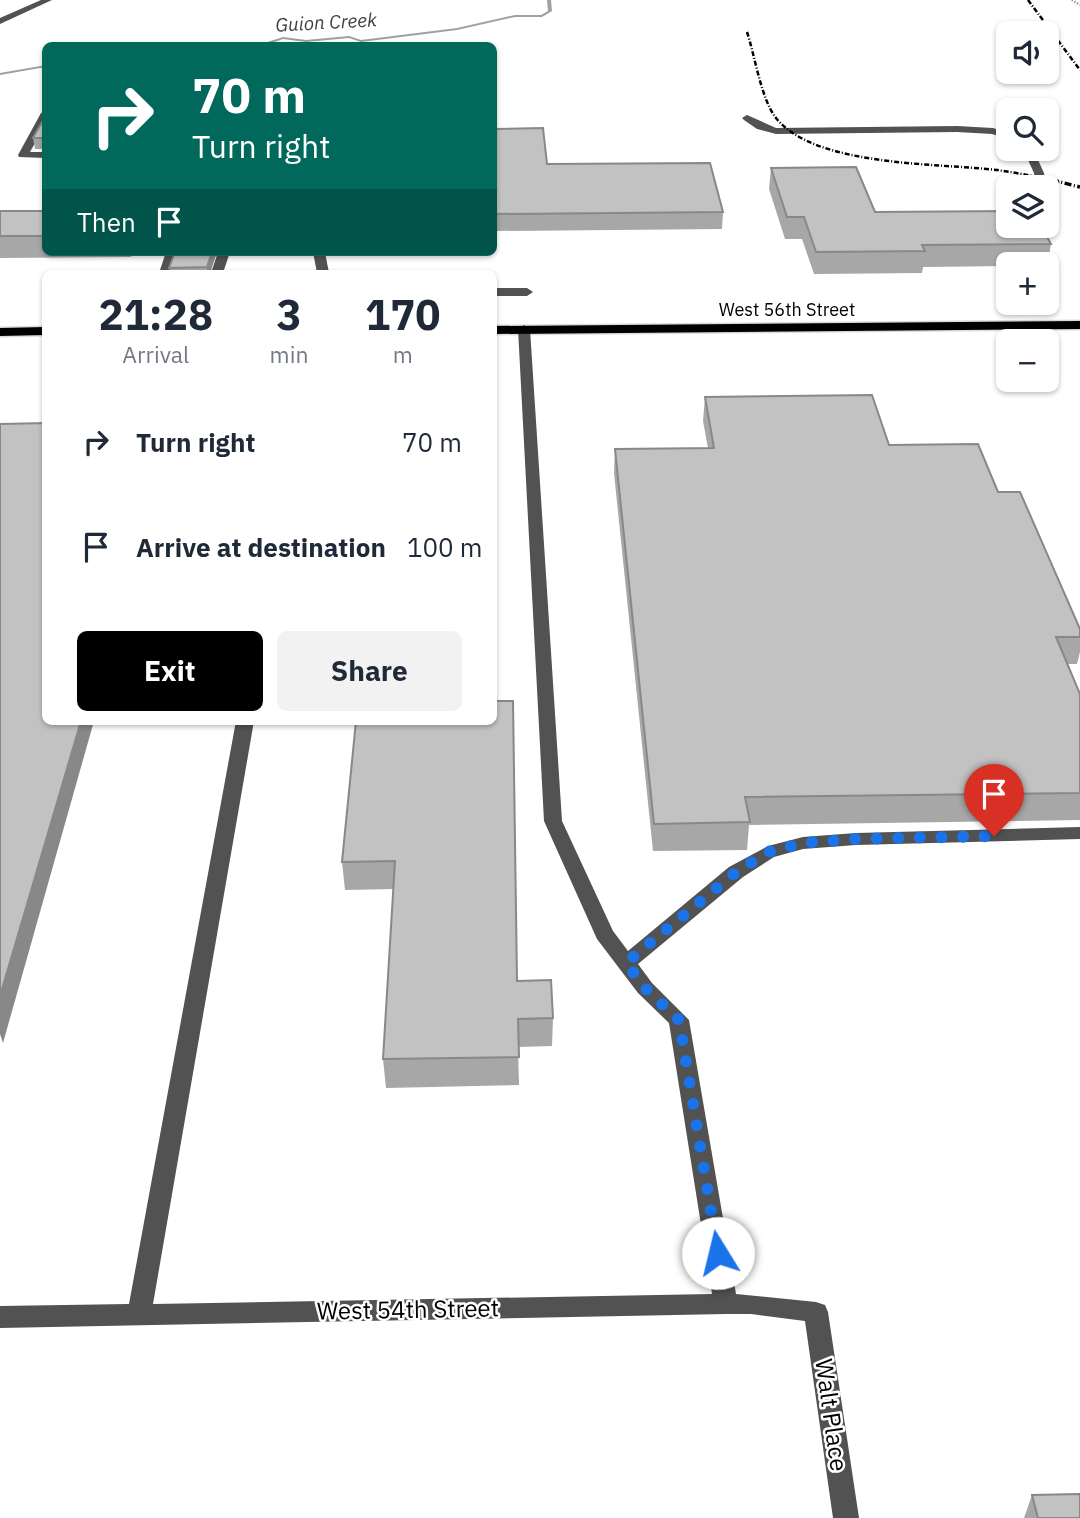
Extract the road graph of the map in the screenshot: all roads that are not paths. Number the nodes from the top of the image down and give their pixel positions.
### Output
1 (48, 0) edge
2 (0, 21) edge
3 (747, 118) dead end
4 (42, 120) edge
5 (996, 129) edge
6 (993, 131) junction
7 (996, 132) edge
8 (42, 155) edge
9 (497, 292) edge
10 (527, 292) dead end
11 (1080, 325) edge
12 (524, 329) junction
13 (497, 330) edge
14 (42, 331) edge
15 (0, 332) edge
16 (244, 725) edge
17 (1080, 833) edge
18 (626, 963) junction
19 (726, 1304) junction
20 (816, 1312) joint
21 (139, 1314) junction
22 (0, 1317) edge
23 (846, 1518) edge

1 - 2 street
3 - 6 street
4 - 8 street
5 - 6 street
6 - 7 street
9 - 10 street
11 - 12 main road, West 56th Street
12 - 13 main road, West 56th Street
12 - 18 street
14 - 15 main road
16 - 21 street
17 - 18 street
18 - 19 street
19 - 20 street, West 54th Street
19 - 21 street, West 54th Street
20 - 23 street, Walt Place
21 - 22 street, West 54th Street

